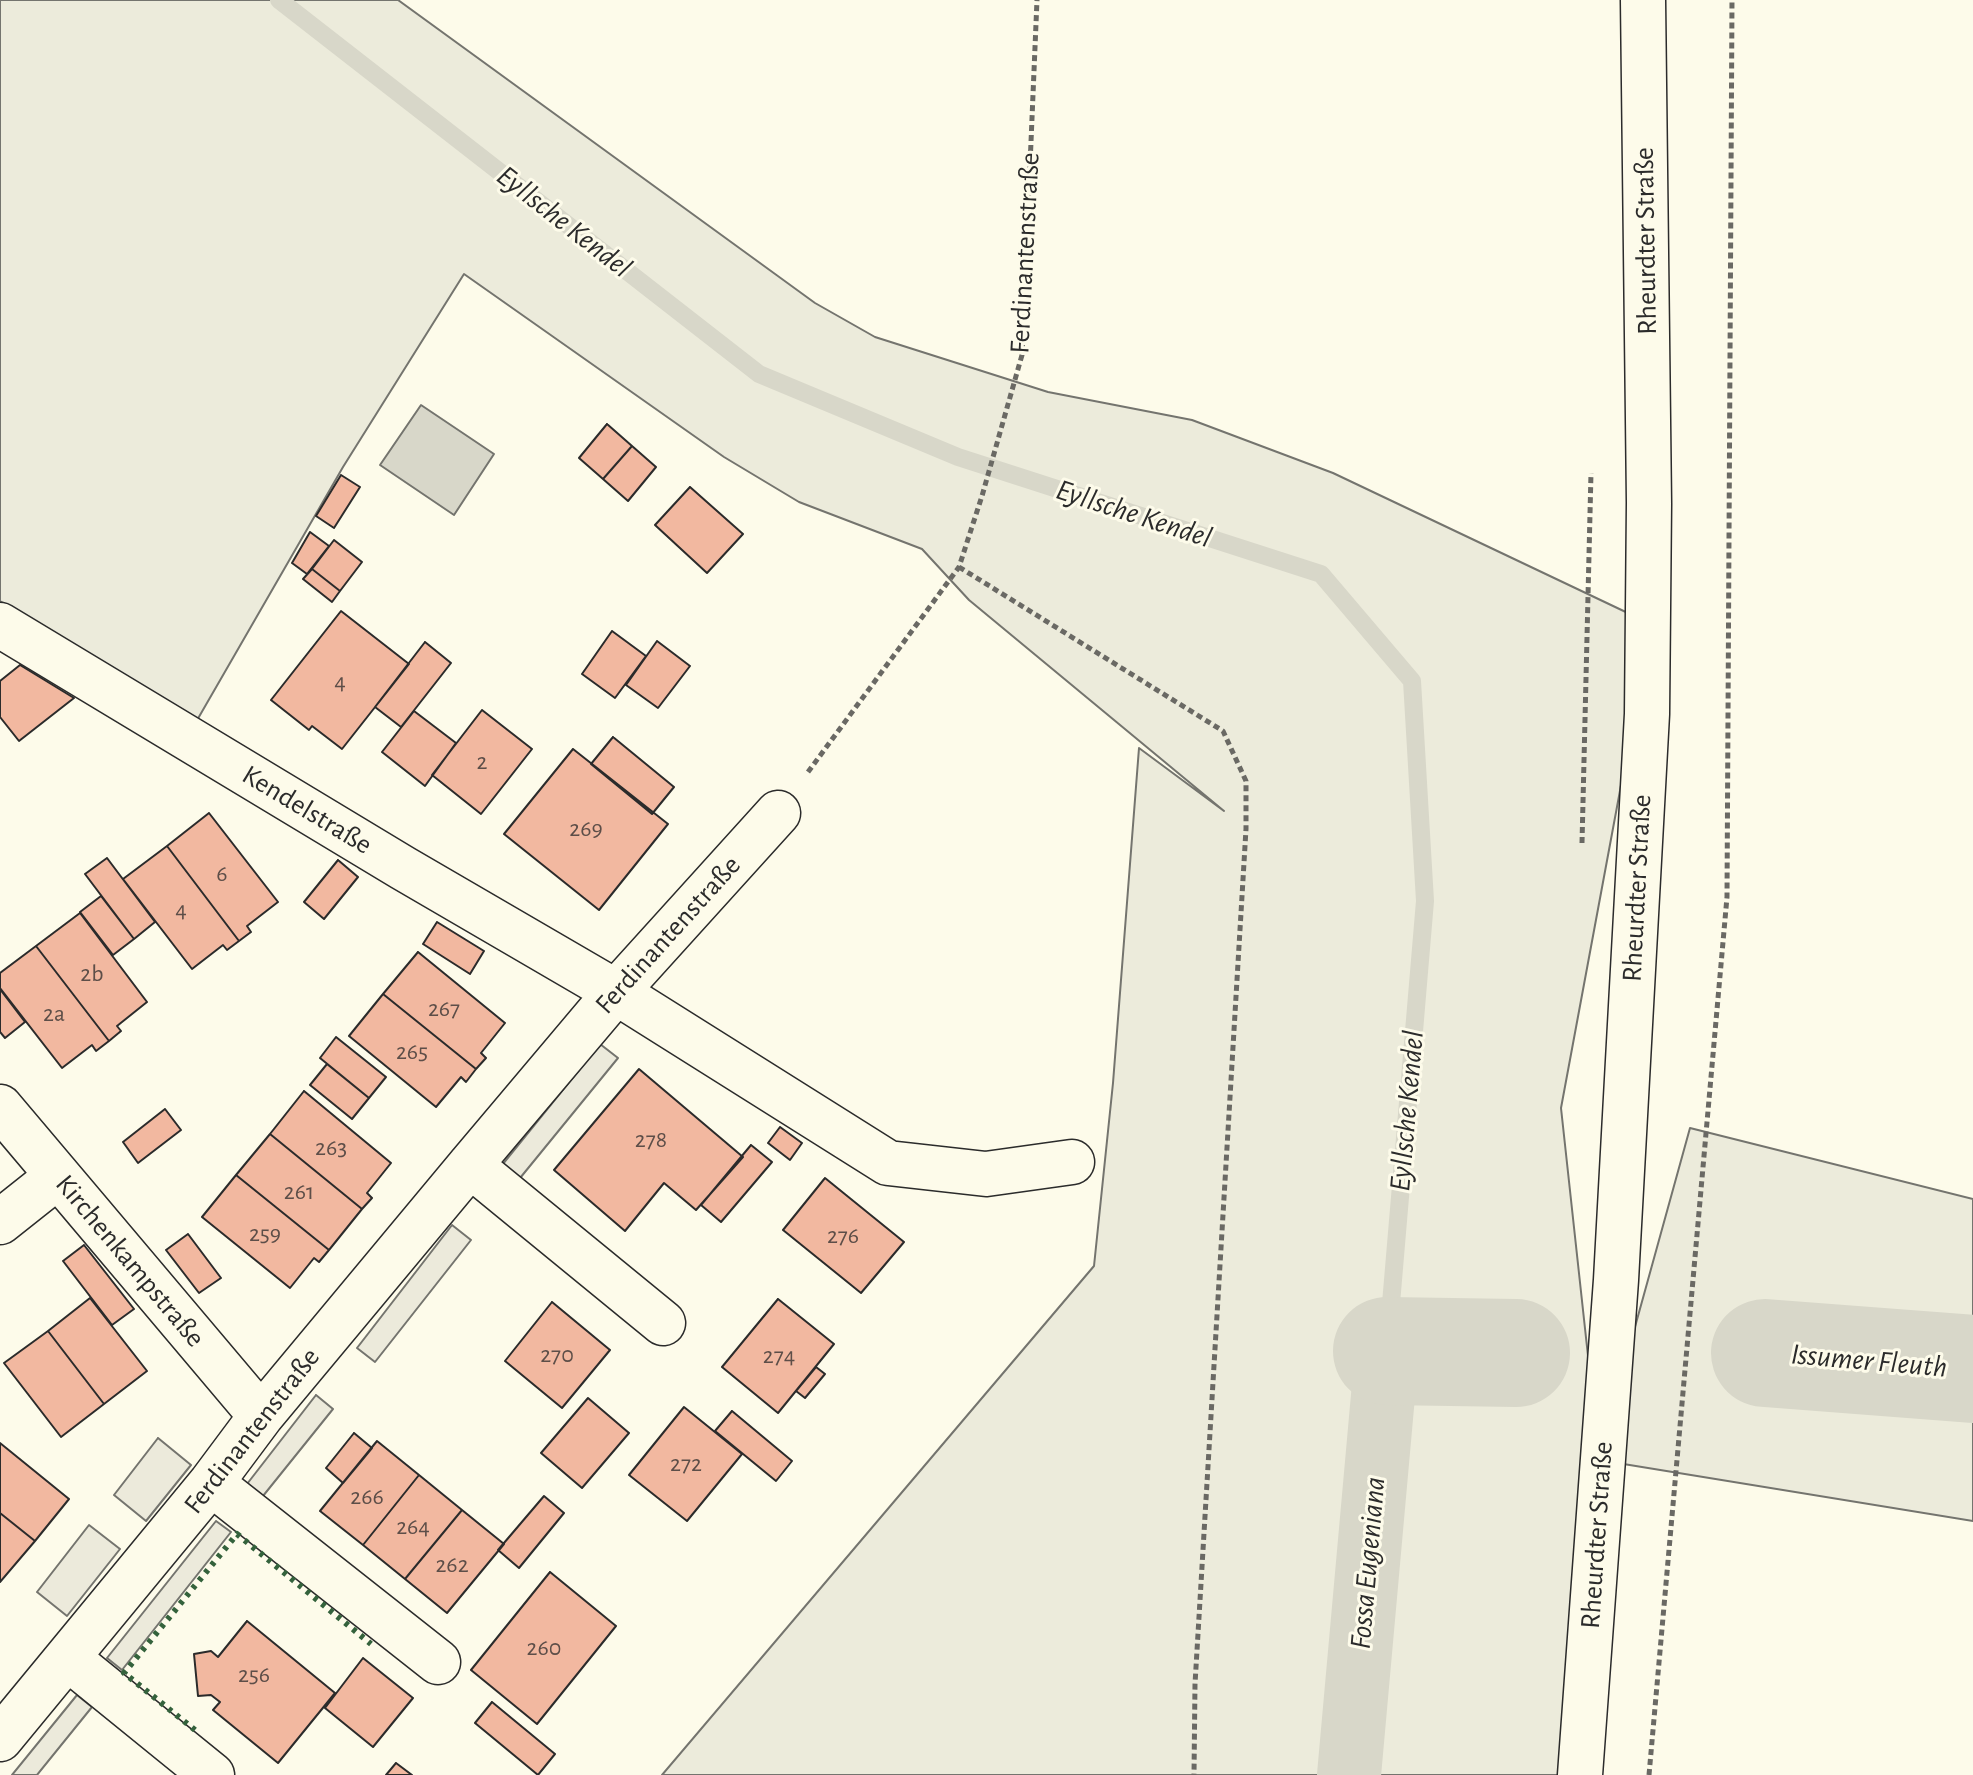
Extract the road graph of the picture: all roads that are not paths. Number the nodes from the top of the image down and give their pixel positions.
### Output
1 (1643, 0) edge
2 (0, 625) edge
3 (778, 813) road end
4 (616, 992) junction
5 (0, 1107) edge
6 (1072, 1162) dead end
7 (470, 1165) junction
8 (58, 1176) junction
9 (0, 1222) edge
10 (663, 1323) dead end
11 (261, 1416) junction
12 (211, 1483) junction
13 (69, 1659) junction
14 (438, 1662) dead end
15 (0, 1739) edge
16 (212, 1775) edge
17 (1580, 1775) edge

1 - 17 main road, Rheurdter Straße
2 - 4 main road, Kendelstraße
3 - 4 main road, Ferdinantenstraße
4 - 6 main road, Kendelstraße
4 - 7 main road, Ferdinantenstraße
5 - 8 main road, Kirchenkampstraße
7 - 10 main road
7 - 11 main road, Ferdinantenstraße
8 - 9 main road
8 - 11 main road, Kirchenkampstraße
11 - 12 main road, Ferdinantenstraße
12 - 13 main road, Ferdinantenstraße
12 - 14 main road
13 - 15 main road, Ferdinantenstraße
13 - 16 main road

